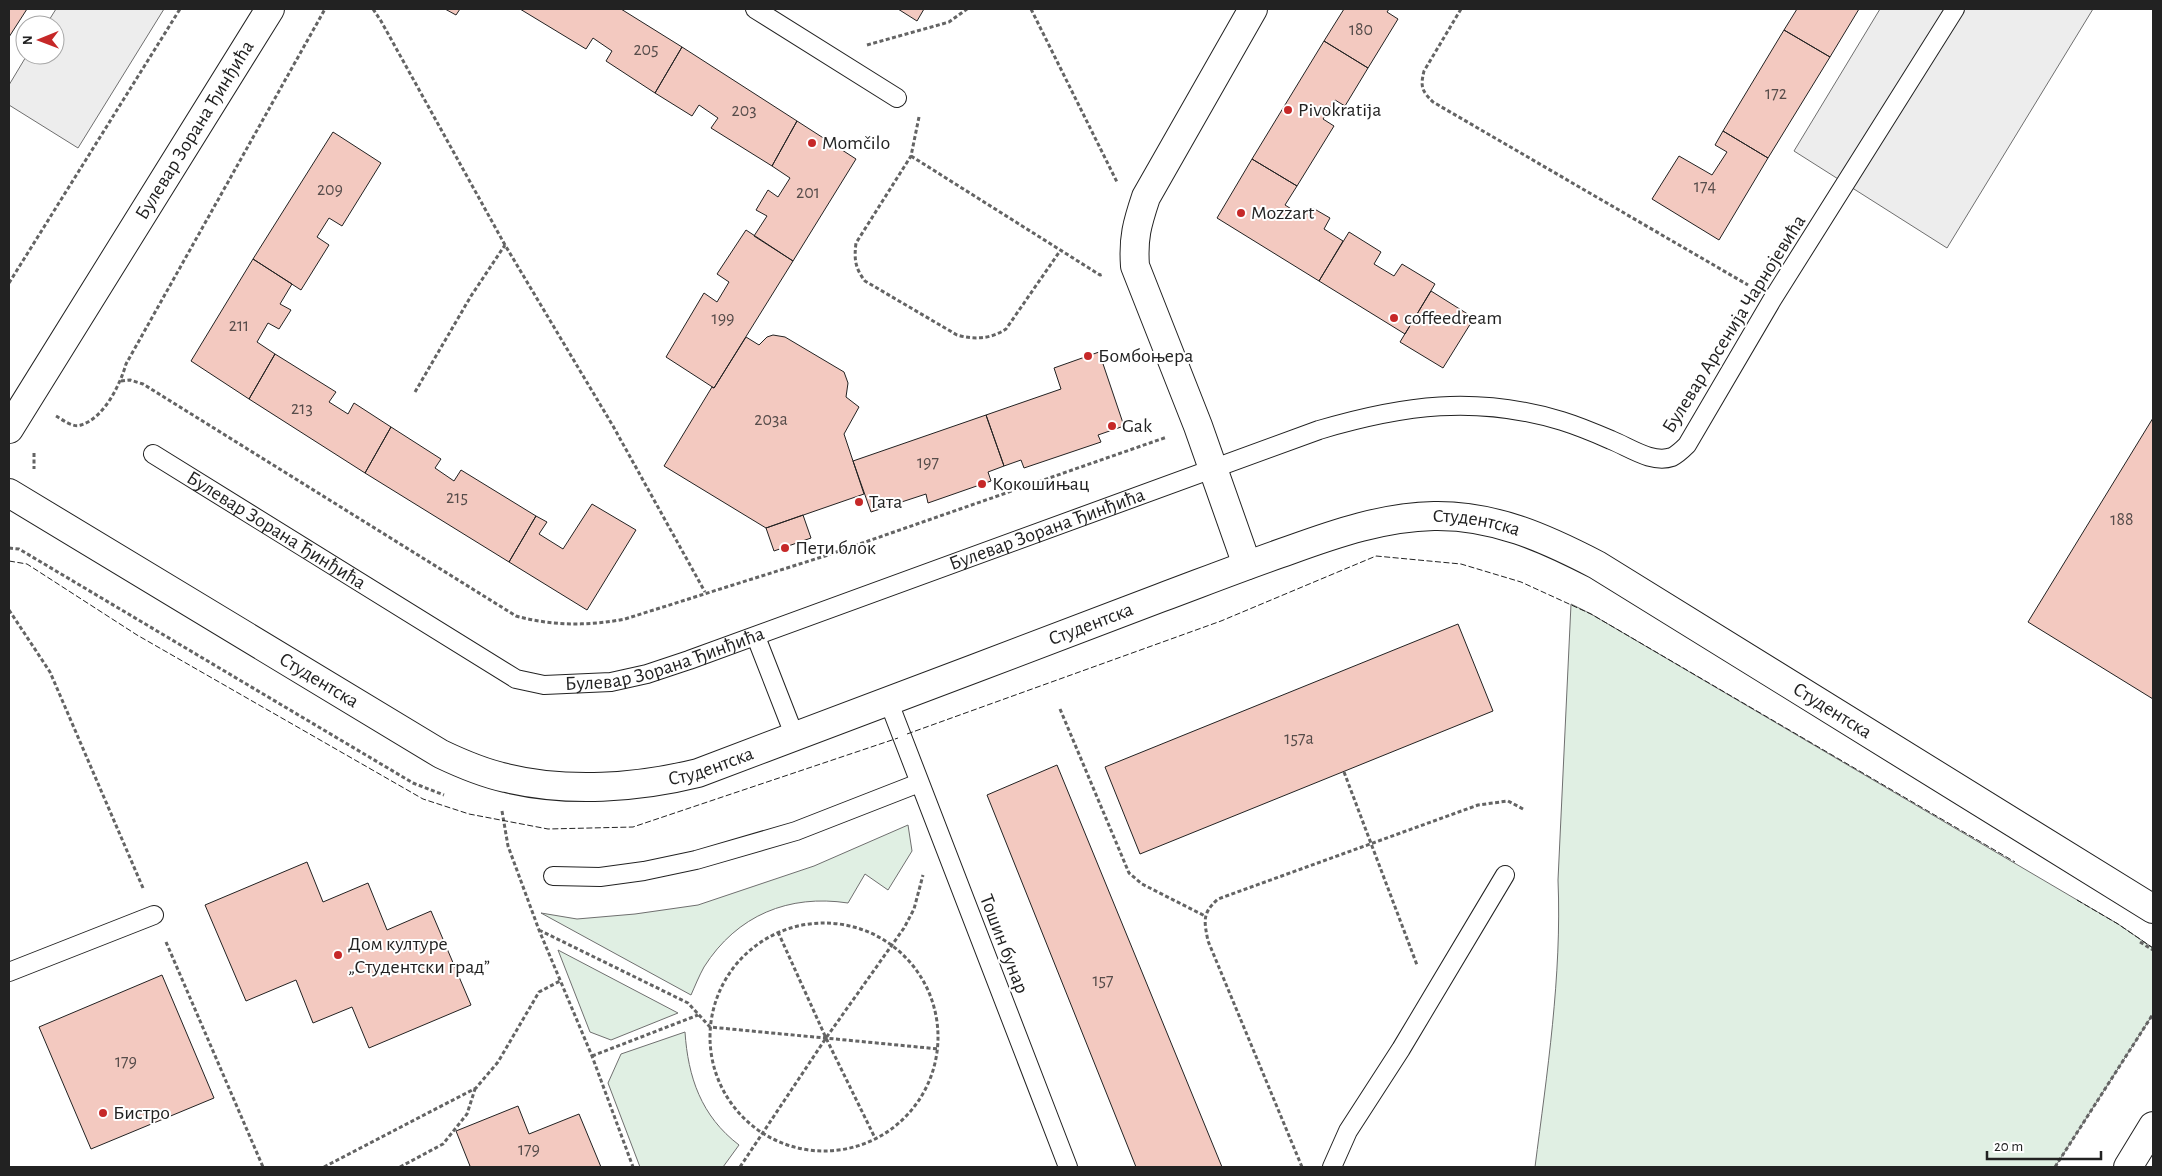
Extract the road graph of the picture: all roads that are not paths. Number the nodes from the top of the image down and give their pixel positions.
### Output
1 (270, 9) edge
2 (755, 9) edge
3 (1253, 9) edge
4 (1956, 9) edge
5 (897, 98) dead end
6 (9, 429) edge
7 (153, 454) dead end
8 (1212, 468) junction
9 (9, 493) edge
10 (1247, 565) junction
11 (756, 637) junction
12 (888, 700) junction
13 (796, 737) junction
14 (920, 783) junction
15 (1506, 874) dead end
16 (553, 876) dead end
17 (2153, 910) edge
18 (154, 915) road end
19 (9, 972) edge
20 (2153, 1126) edge
21 (1068, 1167) edge
22 (1332, 1167) edge
23 (2128, 1167) edge

1 - 6 main road, Булевар Зорана Ђинђића
2 - 5 lane
3 - 8 main road
4 - 8 lane, Булевар Арсенија Чарнојевића
7 - 11 lane, Булевар Зорана Ђинђића
8 - 10 main road
8 - 11 lane, Булевар Зорана Ђинђића
9 - 13 main road, Студентска
10 - 12 main road, Студентска
10 - 17 main road, Студентска
11 - 13 lane
12 - 13 main road, Студентска
12 - 14 lane, Тошин бунар
14 - 16 lane
14 - 21 lane, Тошин бунар
15 - 22 lane
18 - 19 lane
20 - 23 main road

